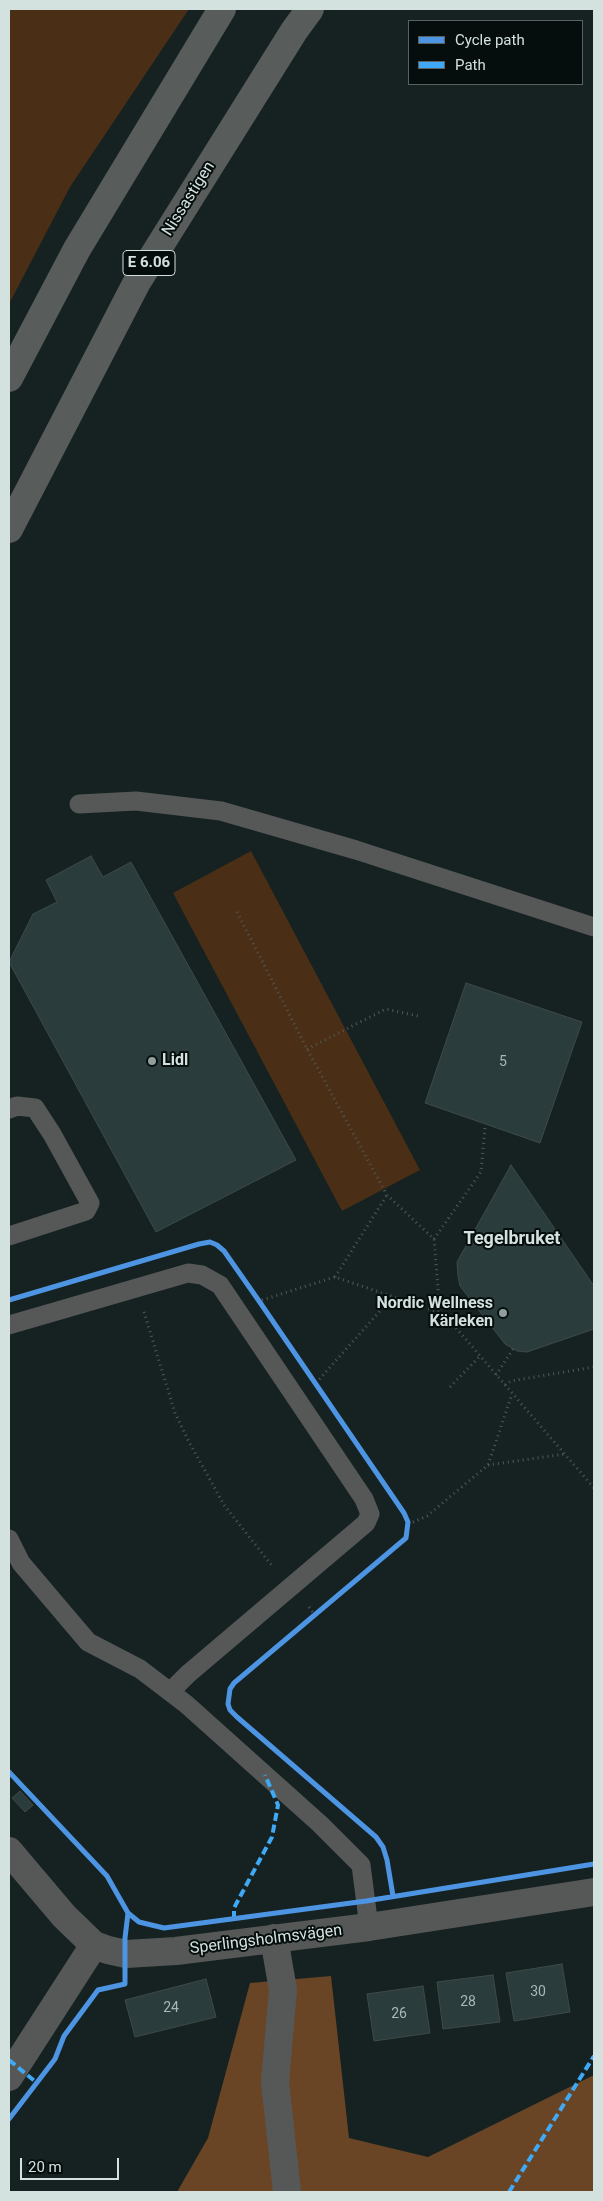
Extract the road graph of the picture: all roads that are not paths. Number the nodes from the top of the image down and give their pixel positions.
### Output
1 (222, 9) edge
2 (310, 9) edge
3 (9, 378) edge
4 (9, 529) edge
5 (79, 804) dead end
6 (594, 927) edge
7 (9, 1108) edge
8 (9, 1236) edge
9 (9, 1326) edge
10 (9, 1539) edge
11 (170, 1692) junction
12 (9, 1851) edge
13 (594, 1892) edge
14 (369, 1927) junction
15 (274, 1938) junction
16 (94, 1945) junction
17 (9, 2077) edge
18 (287, 2192) edge

1 - 3 highway
2 - 4 highway, Nissastigen / E 6.06
5 - 6 lane
7 - 8 lane
9 - 11 lane
10 - 11 lane
11 - 14 lane
12 - 16 street
13 - 14 street, Sperlingsholmsvägen
14 - 15 street, Sperlingsholmsvägen
15 - 16 street, Sperlingsholmsvägen
15 - 18 street
16 - 17 street

